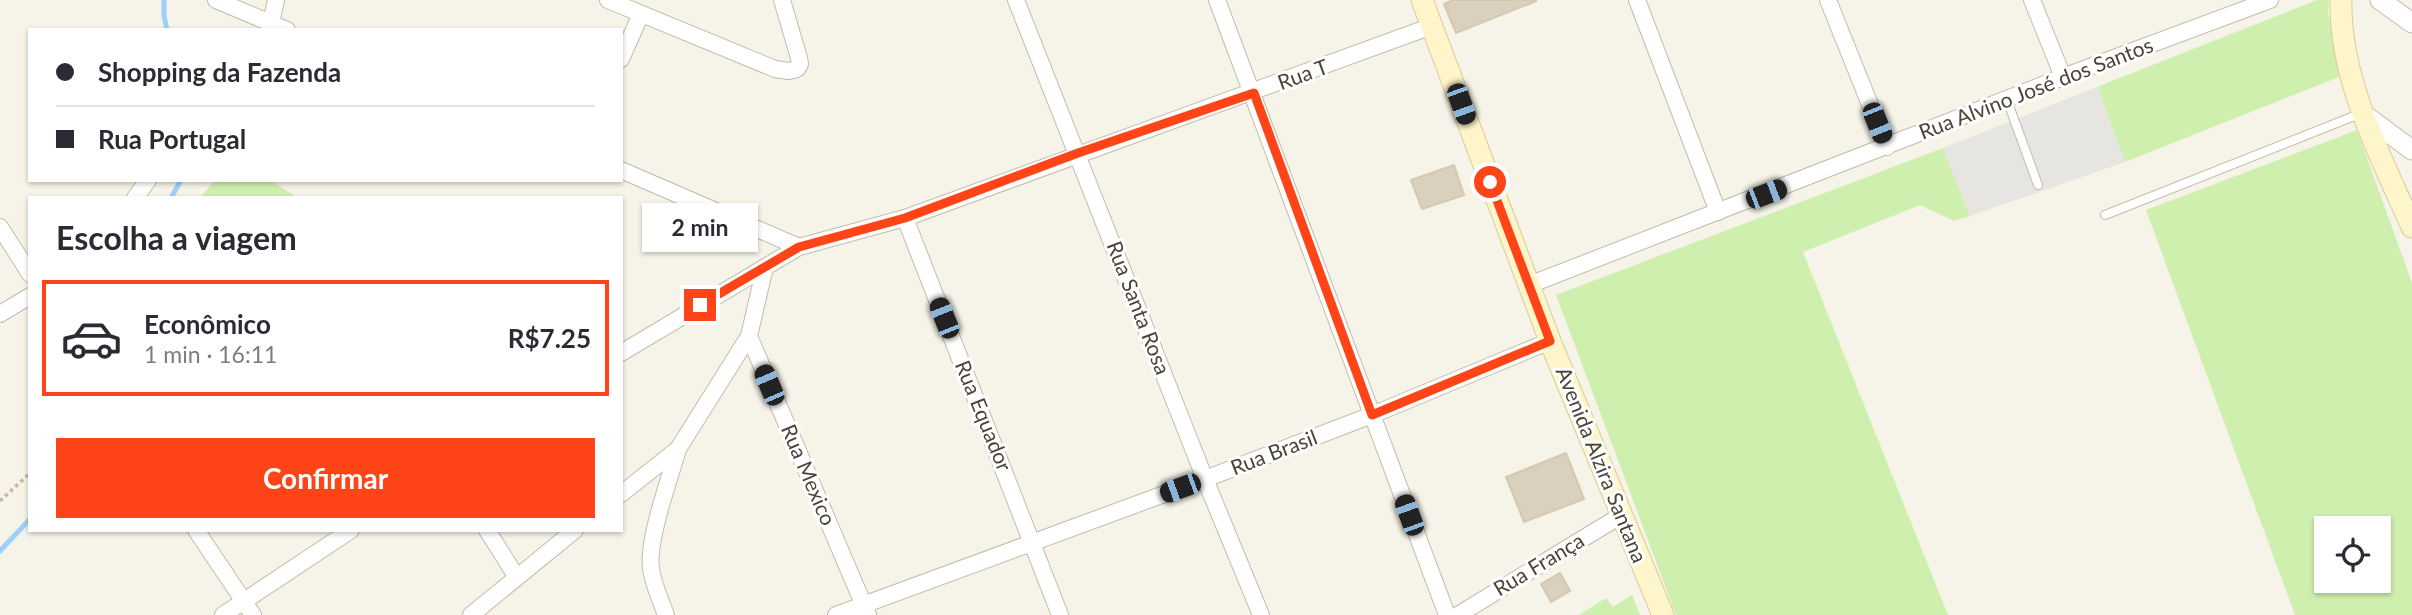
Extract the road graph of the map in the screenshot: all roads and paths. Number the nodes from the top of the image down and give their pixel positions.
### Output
1 (216, 0) edge
2 (276, 0) edge
3 (608, 0) edge
4 (782, 0) edge
5 (1016, 0) edge
6 (1217, 0) edge
7 (1422, 0) edge
8 (1637, 0) edge
9 (1828, 0) edge
10 (2032, 0) edge
11 (2270, 0) edge
12 (2341, 0) edge
13 (2380, 0) edge
14 (2232, 7) edge
15 (641, 14) junction
16 (271, 23) junction
17 (2412, 23) edge
18 (1432, 26) junction
19 (282, 28) edge
20 (623, 54) edge
21 (2063, 77) junction
22 (1254, 93) junction
23 (2007, 100) junction
24 (2362, 113) junction
25 (1887, 147) junction
26 (2412, 150) edge
27 (1078, 153) junction
28 (623, 171) edge
29 (2038, 186) dead end
30 (1718, 212) junction
31 (2105, 215) dead end
32 (905, 218) junction
33 (2412, 227) edge
34 (0, 228) edge
35 (799, 247) junction
36 (765, 267) junction
37 (28, 271) edge
38 (1529, 285) junction
39 (28, 297) edge
40 (0, 314) edge
41 (748, 336) junction
42 (629, 340) edge
43 (1550, 341) junction
44 (1372, 415) junction
45 (678, 449) junction
46 (28, 475) edge
47 (1205, 480) junction
48 (623, 492) edge
49 (0, 501) edge
50 (1620, 516) junction
51 (197, 532) edge
52 (348, 532) edge
53 (488, 532) edge
54 (572, 532) edge
55 (1033, 542) junction
56 (516, 576) junction
57 (248, 608) edge
58 (866, 610) edge
59 (223, 615) edge
60 (471, 615) edge
61 (666, 615) edge
62 (836, 615) edge
63 (1060, 615) edge
64 (1261, 615) edge
65 (1447, 615) edge
66 (1458, 615) edge
67 (1663, 615) edge

1 - 16 street
2 - 16 street
3 - 15 street
4 - 15 street
5 - 27 street, Rua Santa Rosa
6 - 22 street
7 - 18 main road, Avenida Alzira Santana
8 - 30 street
9 - 25 street
10 - 21 street
11 - 14 street, Rua Alvino José dos Santos
12 - 24 main road
13 - 17 street
14 - 21 street, Rua Alvino José dos Santos
15 - 20 street
16 - 19 street
18 - 22 street, Rua T
18 - 38 main road, Avenida Alzira Santana
21 - 23 street, Rua Alvino José dos Santos
22 - 27 street, Rua T
22 - 44 street
23 - 25 street, Rua Alvino José dos Santos
23 - 29 lane
24 - 26 street
24 - 31 lane
24 - 33 main road
25 - 30 street, Rua Alvino José dos Santos
27 - 32 street, Rua T
27 - 47 street, Rua Santa Rosa
28 - 35 street
30 - 38 street, Rua Alvino José dos Santos
32 - 35 street, Rua T
32 - 55 street, Rua Equador
34 - 37 street
35 - 36 street, Rua T
36 - 41 street
36 - 42 street, Rua T
38 - 43 main road, Avenida Alzira Santana
39 - 40 street
41 - 45 street
41 - 58 street, Rua Mexico
43 - 44 street, Rua Brasil
43 - 50 main road, Avenida Alzira Santana
44 - 47 street, Rua Brasil
44 - 65 street
45 - 48 street
45 - 61 street
46 - 49 path
47 - 55 street, Rua Brasil
47 - 64 street, Rua Santa Rosa
50 - 66 street, Rua França
50 - 67 main road, Avenida Alzira Santana
51 - 57 street
52 - 57 street
53 - 56 street
54 - 56 street
55 - 58 street, Rua Brasil
55 - 63 street, Rua Equador
56 - 60 street
57 - 59 street
58 - 62 street, Rua Brasil

